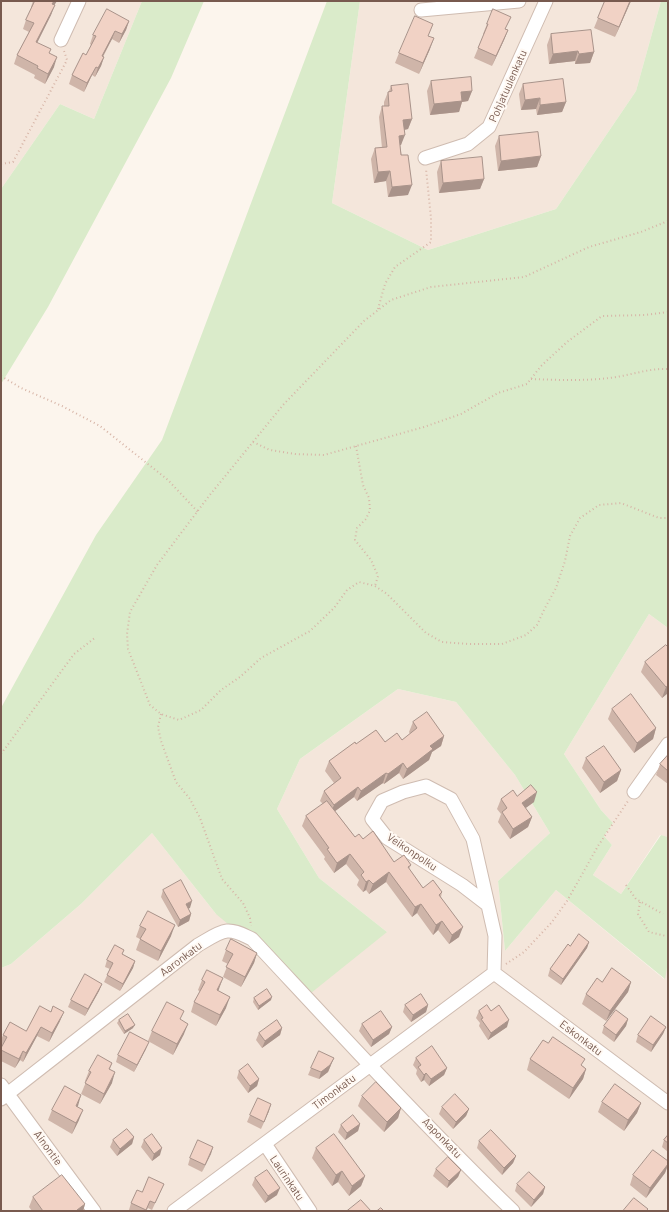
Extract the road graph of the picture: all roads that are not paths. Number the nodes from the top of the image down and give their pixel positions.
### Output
1 (79, 1) edge
2 (519, 1) edge
3 (546, 1) edge
4 (422, 10) dead end
5 (61, 40) road end
6 (425, 158) road end
7 (668, 744) edge
8 (634, 792) road end
9 (488, 904) junction
10 (494, 973) junction
11 (370, 1065) junction
12 (3, 1093) edge
13 (668, 1103) edge
14 (264, 1144) junction
15 (94, 1211) edge
16 (174, 1211) edge
17 (310, 1211) edge
18 (513, 1211) edge

1 - 5 street
2 - 4 street
3 - 6 street, Pohjatuulenkatu
7 - 8 street
9 - 9 street, Veikonpolku
9 - 10 street, Veikonpolku
10 - 11 street, Timonkatu
10 - 13 street, Eskonkatu
11 - 12 street, Aaronkatu
11 - 14 street, Timonkatu
11 - 18 street, Aaponkatu
12 - 15 street, Ainontie
14 - 16 street, Timonkatu
14 - 17 street, Laurinkatu

